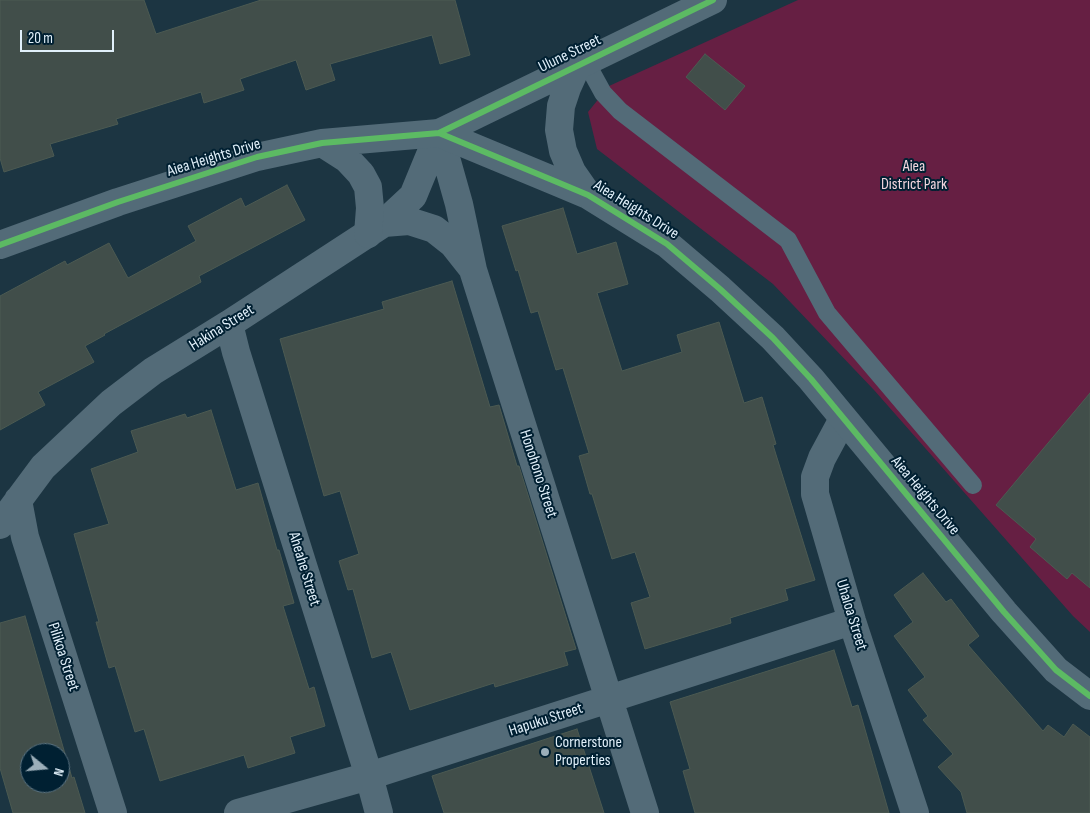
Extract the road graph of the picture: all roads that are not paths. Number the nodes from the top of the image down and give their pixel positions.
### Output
1 (712, 0) edge
2 (582, 64) junction
3 (439, 133) junction
4 (322, 143) junction
5 (588, 195) junction
6 (376, 228) junction
7 (0, 245) edge
8 (473, 270) junction
9 (229, 324) junction
10 (843, 419) junction
11 (973, 485) dead end
12 (18, 500) junction
13 (0, 526) edge
14 (852, 621) junction
15 (1090, 696) edge
16 (610, 699) junction
17 (369, 776) junction
18 (113, 813) edge
19 (238, 813) edge
20 (379, 813) edge
21 (645, 813) edge
22 (915, 813) edge

1 - 2 street, Ulune Street
2 - 3 street, Ulune Street
2 - 5 street
2 - 11 lane
3 - 4 street, Aiea Heights Drive
3 - 5 street, Aiea Heights Drive
3 - 6 street, Hakina Street
3 - 8 street, Honohono Street
4 - 6 street
4 - 7 street, Aiea Heights Drive
5 - 10 street, Aiea Heights Drive
6 - 8 street
6 - 9 street, Hakina Street
8 - 16 street, Honohono Street
9 - 12 street, Hakina Street
9 - 17 street, Aheahe Street
10 - 14 street, Uhaloa Street
10 - 15 street, Aiea Heights Drive
12 - 13 street, Hakina Street
12 - 18 street, Pilikoa Street
14 - 16 street, Hapuku Street
14 - 22 street, Uhaloa Street
16 - 17 street, Hapuku Street
16 - 21 street, Honohono Street
17 - 19 street, Hapuku Street
17 - 20 street, Aheahe Street

